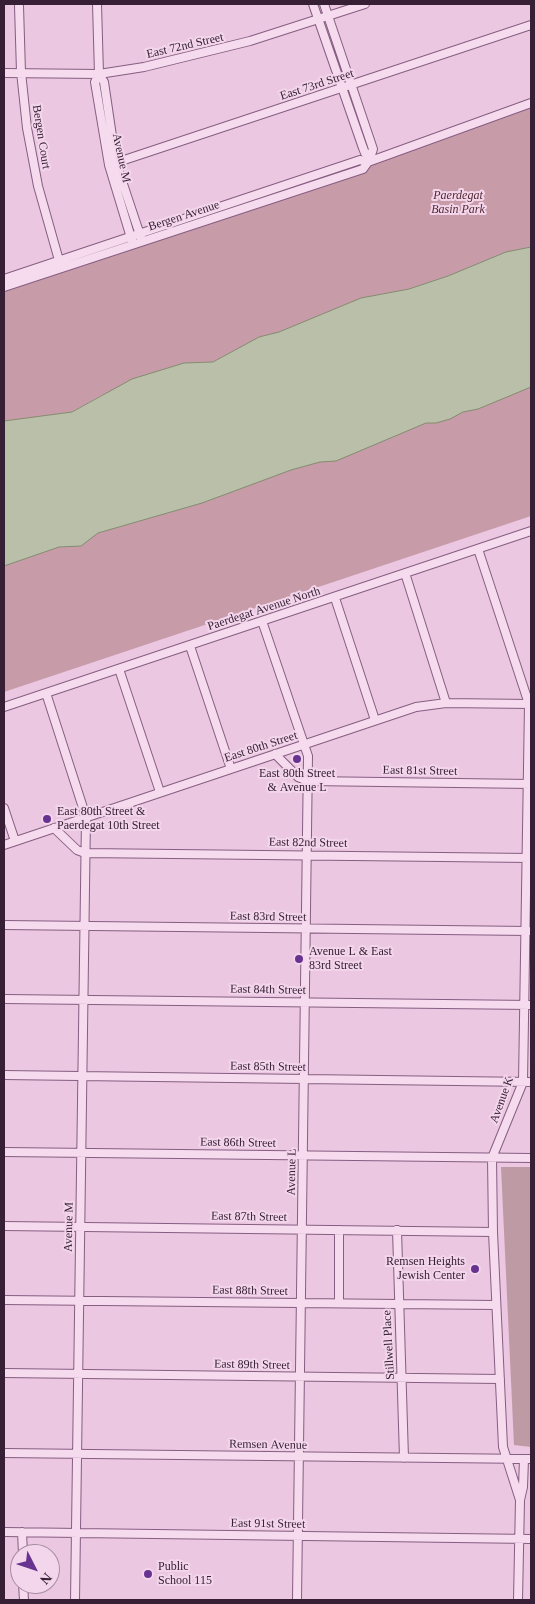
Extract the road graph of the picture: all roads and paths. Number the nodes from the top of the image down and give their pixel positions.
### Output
1 (97, 4) edge
2 (313, 4) edge
3 (324, 4) edge
4 (365, 4) edge
5 (19, 6) dead end
6 (328, 16) junction
7 (318, 19) junction
8 (531, 25) edge
9 (21, 72) junction
10 (4, 73) edge
11 (99, 74) junction
12 (352, 85) junction
13 (343, 88) junction
14 (531, 103) edge
15 (371, 159) junction
16 (113, 164) junction
17 (141, 239) junction
18 (132, 242) junction
19 (61, 265) junction
20 (4, 279) edge
21 (4, 287) edge
22 (531, 531) edge
23 (478, 550) junction
24 (405, 573) junction
25 (335, 598) junction
26 (262, 621) junction
27 (190, 646) junction
28 (119, 669) junction
29 (46, 693) junction
30 (446, 703) junction
31 (530, 704) edge
32 (4, 707) edge
33 (375, 720) junction
34 (304, 744) junction
35 (275, 754) junction
36 (231, 769) junction
37 (308, 781) junction
38 (530, 784) edge
39 (160, 792) junction
40 (4, 808) edge
41 (86, 817) junction
42 (54, 828) junction
43 (15, 841) junction
44 (4, 844) edge
45 (85, 853) junction
46 (307, 855) junction
47 (529, 858) edge
48 (4, 925) edge
49 (84, 926) junction
50 (306, 929) junction
51 (529, 931) edge
52 (4, 998) edge
53 (83, 1000) junction
54 (305, 1002) junction
55 (528, 1005) edge
56 (4, 1075) edge
57 (82, 1076) junction
58 (304, 1079) junction
59 (523, 1082) junction
60 (531, 1082) edge
61 (4, 1152) edge
62 (81, 1153) junction
63 (303, 1156) junction
64 (492, 1158) junction
65 (531, 1158) edge
66 (4, 1226) edge
67 (80, 1227) junction
68 (302, 1229) junction
69 (339, 1230) junction
70 (397, 1230) junction
71 (493, 1232) junction
72 (4, 1300) edge
73 (79, 1300) junction
74 (300, 1303) junction
75 (338, 1304) junction
76 (398, 1304) junction
77 (496, 1306) junction
78 (4, 1373) edge
79 (78, 1374) junction
80 (299, 1377) junction
81 (402, 1378) junction
82 (500, 1379) junction
83 (4, 1453) edge
84 (77, 1454) junction
85 (298, 1456) junction
86 (404, 1458) junction
87 (507, 1458) junction
88 (528, 1459) edge
89 (520, 1500) junction
90 (4, 1532) edge
91 (22, 1532) junction
92 (76, 1533) junction
93 (298, 1536) junction
94 (519, 1538) junction
95 (531, 1539) edge
96 (22, 1544) edge
97 (75, 1600) edge
98 (297, 1600) edge
99 (518, 1600) edge

1 - 11 street, Avenue M
2 - 7 street
3 - 6 street
4 - 6 street, East 72nd Street
5 - 9 street, Bergen Court
6 - 7 street, East 72nd Street
6 - 12 street
7 - 11 street, East 72nd Street
7 - 13 street
8 - 12 street, East 73rd Street
9 - 10 street, East 72nd Street
9 - 11 street, East 72nd Street
9 - 19 street, Bergen Court
11 - 16 street, Avenue M
12 - 13 street, East 73rd Street
12 - 15 street
13 - 15 street
13 - 16 street, East 73rd Street
14 - 15 street, Bergen Avenue
15 - 17 street, Bergen Avenue
16 - 17 street, Avenue M
16 - 18 street, Avenue M
17 - 18 street, Bergen Avenue
18 - 19 street, Bergen Avenue
19 - 20 street, Bergen Avenue
19 - 21 street, Bergen Avenue
22 - 23 street, Paerdegat Avenue North
23 - 24 street, Paerdegat Avenue North
23 - 31 street, Avenue K
24 - 25 street, Paerdegat Avenue North
24 - 30 street
25 - 26 street, Paerdegat Avenue North
25 - 33 street
26 - 27 street, Paerdegat Avenue North
26 - 34 street, Avenue L
27 - 28 street, Paerdegat Avenue North
27 - 36 street
28 - 29 street, Paerdegat Avenue North
28 - 39 street
29 - 32 street, Paerdegat Avenue North
29 - 41 street, Avenue M
30 - 31 street, East 80th Street
30 - 33 street, East 80th Street
31 - 38 street, Avenue K
33 - 34 street, East 80th Street
34 - 35 street, East 80th Street
34 - 37 street, Avenue L
35 - 36 street, East 80th Street
35 - 37 street
36 - 39 street, East 80th Street
37 - 38 street, East 81st Street
37 - 46 street, Avenue L
38 - 47 street, Avenue K
39 - 41 street, East 80th Street
40 - 43 street
41 - 42 street, East 80th Street
41 - 45 street, Avenue M
42 - 43 street, East 80th Street
42 - 45 street
43 - 44 street, East 80th Street
45 - 46 street, East 82nd Street
45 - 49 street, Avenue M
46 - 47 street, East 82nd Street
46 - 50 street, Avenue L
47 - 51 street, Avenue K
48 - 49 street, East 83rd Street
49 - 50 street, East 83rd Street
49 - 53 street, Avenue M
50 - 51 street, East 83rd Street
50 - 54 street, Avenue L
51 - 55 street, Avenue K
52 - 53 street, East 84th Street
53 - 54 street, East 84th Street
53 - 57 street, Avenue M
54 - 55 street, East 84th Street
54 - 58 street, Avenue L
55 - 59 street, Avenue K
56 - 57 street, East 85th Street
57 - 58 street, East 85th Street
57 - 62 street, Avenue M
58 - 59 street, East 85th Street
58 - 63 street, Avenue L
59 - 60 street, East 85th Street
59 - 64 street, Avenue K
61 - 62 street, East 86th Street
62 - 63 street, East 86th Street
62 - 67 street, Avenue M
63 - 64 street, East 86th Street
63 - 68 street, Avenue L
64 - 65 street, East 86th Street
64 - 71 street, Avenue K
66 - 67 street, East 87th Street
67 - 68 street, East 87th Street
67 - 73 street, Avenue M
68 - 69 street, East 87th Street
68 - 74 street, Avenue L
69 - 70 street, East 87th Street
69 - 75 street
70 - 71 street, East 87th Street
70 - 76 street, Stillwell Place
71 - 77 street, Avenue K
72 - 73 street, East 88th Street
73 - 74 street, East 88th Street
73 - 79 street, Avenue M
74 - 75 street, East 88th Street
74 - 80 street, Avenue L
75 - 76 street, East 88th Street
76 - 77 street, East 88th Street
76 - 81 street, Stillwell Place
77 - 82 street, Avenue K
78 - 79 street, East 89th Street
79 - 80 street, East 89th Street
79 - 84 street, Avenue M
80 - 81 street, East 89th Street
80 - 85 street, Avenue L
81 - 82 street, East 89th Street
81 - 86 street, Stillwell Place
82 - 87 street, Avenue K
83 - 84 street, Remsen Avenue
84 - 85 street, Remsen Avenue
84 - 92 street, Avenue M
85 - 86 street, Remsen Avenue
85 - 93 street, Avenue L
86 - 87 street, Remsen Avenue
87 - 88 street, Remsen Avenue
87 - 89 street, Avenue K
88 - 89 street, Avenue K
89 - 94 street, Avenue K
90 - 91 street, East 91st Street
91 - 92 street, East 91st Street
91 - 96 street
92 - 93 street, East 91st Street
92 - 97 street, Avenue M
93 - 94 street, East 91st Street
93 - 98 street, Avenue L
94 - 95 street, East 91st Street
94 - 99 street, Avenue K

